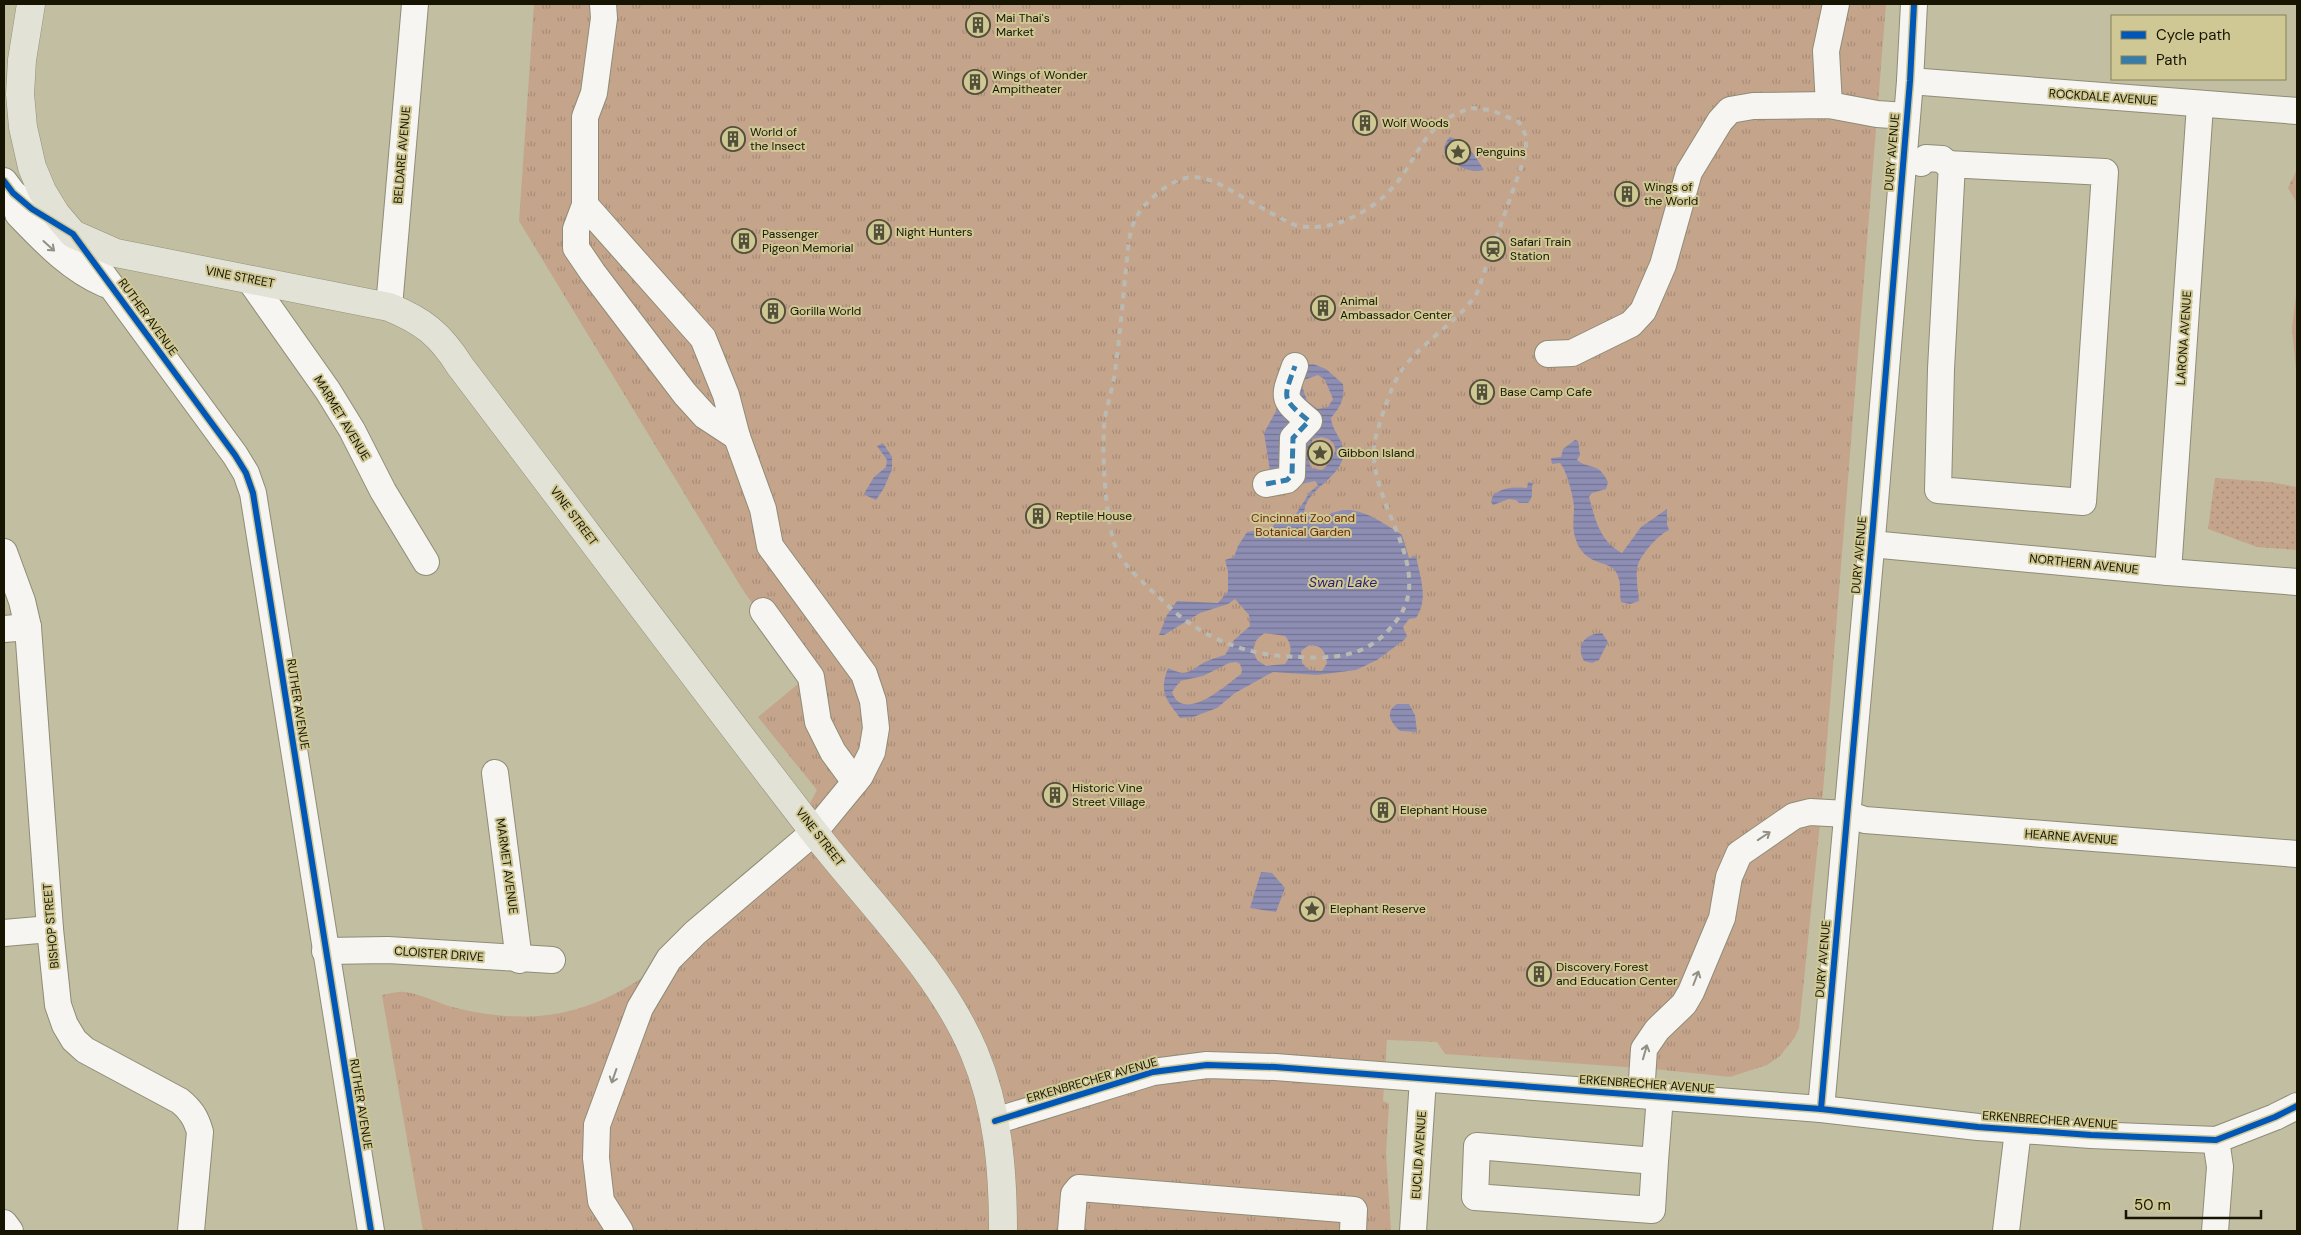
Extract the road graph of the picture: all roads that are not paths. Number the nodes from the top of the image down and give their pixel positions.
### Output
1 (30, 4) edge
2 (415, 4) edge
3 (604, 4) edge
4 (1836, 4) edge
5 (1914, 4) edge
6 (1910, 82) junction
7 (2200, 104) junction
8 (1829, 105) junction
9 (2297, 111) edge
10 (1906, 116) junction
11 (1912, 162) junction
12 (1950, 164) junction
13 (9, 187) edge
14 (585, 205) junction
15 (73, 234) junction
16 (250, 279) junction
17 (112, 287) junction
18 (389, 307) junction
19 (1548, 354) dead end
20 (1295, 366) dead end
21 (738, 437) junction
22 (1266, 484) dead end
23 (1871, 544) junction
24 (4, 552) edge
25 (426, 562) dead end
26 (2168, 572) junction
27 (2297, 582) edge
28 (763, 611) dead end
29 (16, 628) edge
30 (495, 773) dead end
31 (855, 782) junction
32 (1847, 814) junction
33 (814, 832) junction
34 (2297, 854) edge
35 (50, 929) junction
36 (4, 933) edge
37 (325, 950) junction
38 (520, 960) junction
39 (552, 960) dead end
40 (1423, 1078) junction
41 (1651, 1096) junction
42 (2297, 1106) edge
43 (1821, 1109) junction
44 (995, 1121) junction
45 (2018, 1130) junction
46 (2216, 1140) junction
47 (1655, 1161) junction
48 (4, 1223) edge
49 (10, 1231) edge
50 (191, 1231) edge
51 (371, 1231) edge
52 (620, 1231) edge
53 (1003, 1231) edge
54 (1071, 1231) edge
55 (1353, 1231) edge
56 (1413, 1231) edge
57 (2006, 1231) edge
58 (2214, 1231) edge

1 - 15 main road, VINE STREET
2 - 18 street, BELDARE AVENUE
3 - 14 street
4 - 8 street
5 - 6 street, DURY AVENUE
6 - 7 street, ROCKDALE AVENUE
6 - 10 street, DURY AVENUE
7 - 9 street, ROCKDALE AVENUE
7 - 26 street, LARONA AVENUE
8 - 10 street
8 - 19 street
10 - 11 street, DURY AVENUE
11 - 12 street
11 - 23 street, DURY AVENUE
12 - 12 street
13 - 15 street
13 -> 17 street
14 - 21 street
14 - 21 street
15 - 16 main road, VINE STREET
15 - 17 street, RUTHER AVENUE
16 - 18 main road, VINE STREET
16 - 25 street, MARMET AVENUE
17 - 37 street, RUTHER AVENUE
18 - 33 main road, VINE STREET
20 - 22 street
21 - 31 street
23 - 26 street, NORTHERN AVENUE
23 - 32 street, DURY AVENUE
24 - 29 street, BISHOP STREET
26 - 27 street, NORTHERN AVENUE
28 - 31 street
29 - 35 street, BISHOP STREET
30 - 38 street, MARMET AVENUE
31 - 33 street
32 - 34 street, HEARNE AVENUE
41 -> 32 street, HEARNE AVENUE
32 - 43 street, DURY AVENUE
33 - 44 main road, VINE STREET
33 -> 52 street
35 - 36 street
35 - 50 street, BISHOP STREET
37 - 38 street, CLOISTER DRIVE
37 - 51 street, RUTHER AVENUE
38 - 39 street, CLOISTER DRIVE
40 - 41 street, ERKENBRECHER AVENUE
40 - 44 street, ERKENBRECHER AVENUE
40 - 56 street, EUCLID AVENUE
41 - 43 street, ERKENBRECHER AVENUE
41 - 47 street, HEARNE AVENUE
42 - 46 street, ERKENBRECHER AVENUE
43 - 45 street, ERKENBRECHER AVENUE
44 - 53 main road, VINE STREET
45 - 46 street, ERKENBRECHER AVENUE
45 - 57 street
46 - 58 street
47 - 47 street, HEARNE AVENUE
48 - 49 street
54 - 55 street

